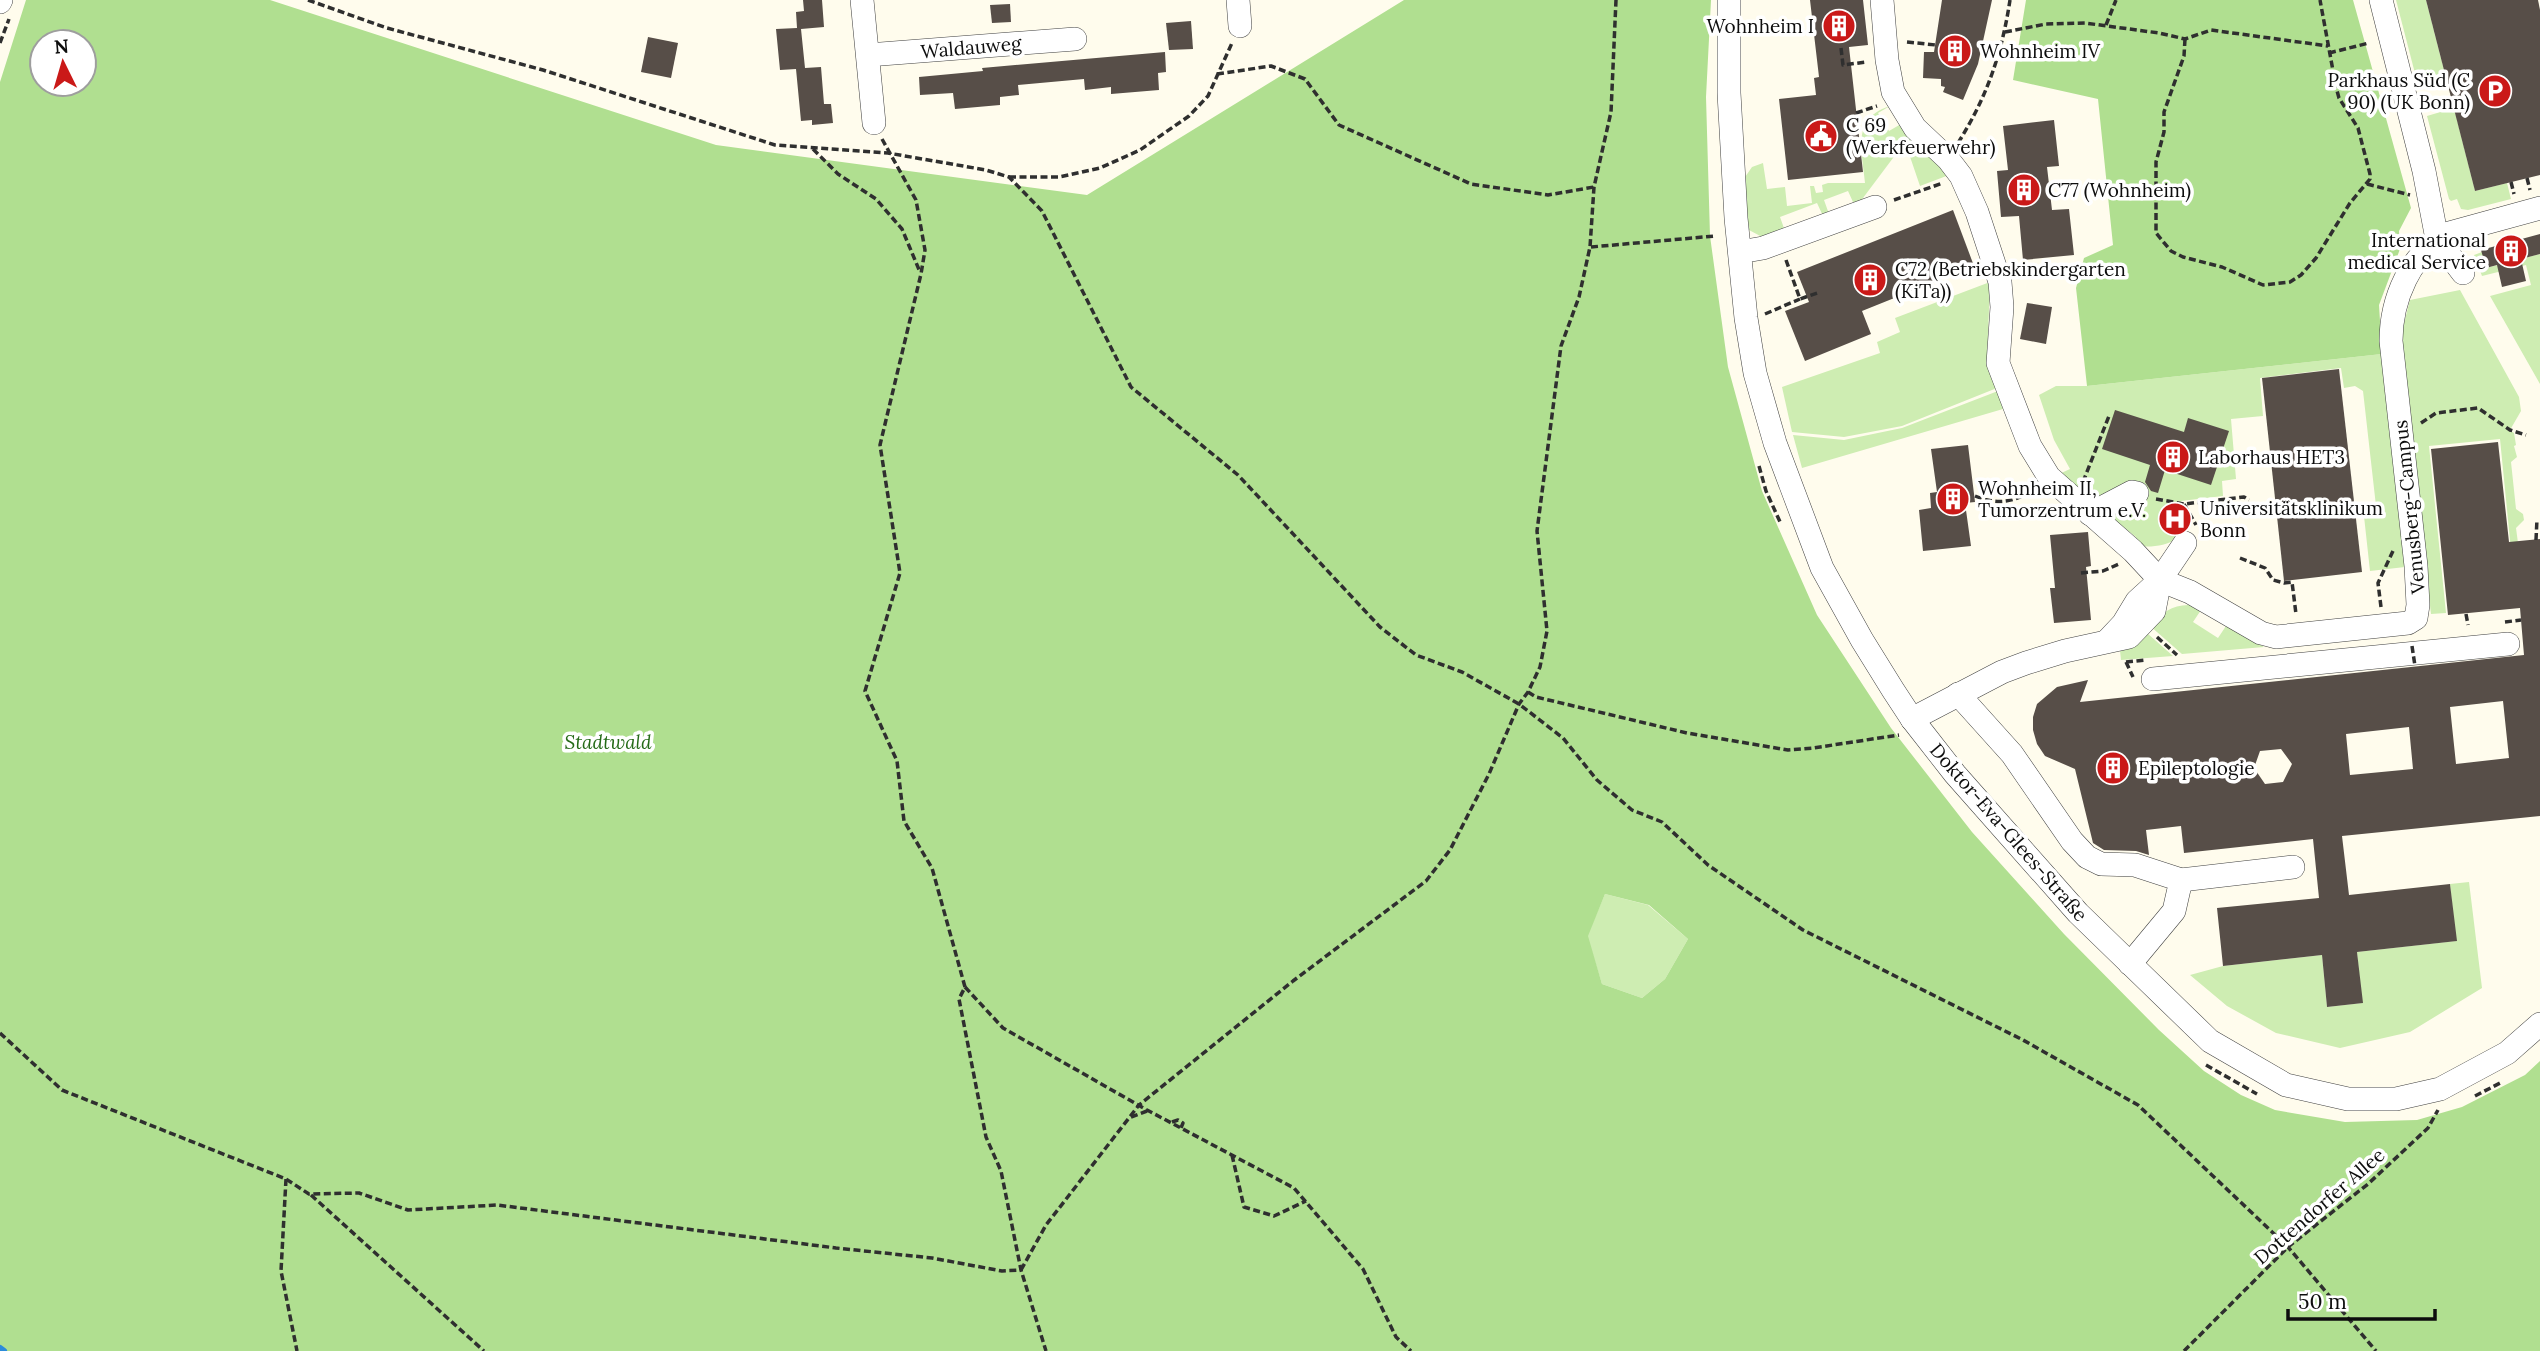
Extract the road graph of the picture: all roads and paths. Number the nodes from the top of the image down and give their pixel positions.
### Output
1 (308, 0) edge
2 (862, 0) edge
3 (1238, 0) edge
4 (1616, 0) edge
5 (1729, 0) edge
6 (1882, 0) edge
7 (2010, 0) edge
8 (2116, 0) edge
9 (2320, 0) edge
10 (2381, 0) edge
11 (2106, 25) junction
12 (1240, 26) joint
13 (2005, 32) junction
14 (1075, 39) dead end
15 (2185, 39) junction
16 (1914, 43) dead end
17 (2369, 43) dead end
18 (1936, 45) dead end
19 (2328, 46) junction
20 (1841, 48) dead end
21 (2329, 53) junction
22 (868, 55) junction
23 (1887, 60) junction
24 (1217, 74) junction
25 (874, 123) joint
26 (812, 148) junction
27 (888, 153) junction
28 (1955, 168) junction
29 (1009, 177) junction
30 (2366, 183) junction
31 (1594, 187) junction
32 (2412, 195) dead end
33 (1875, 207) joint
34 (2540, 208) edge
35 (2437, 239) junction
36 (1780, 242) junction
37 (1590, 247) junction
38 (1716, 249) dead end
39 (1740, 251) junction
40 (2463, 273) dead end
41 (921, 274) junction
42 (1820, 292) dead end
43 (1800, 299) junction
44 (1746, 318) junction
45 (2109, 416) dead end
46 (2526, 435) dead end
47 (2402, 436) junction
48 (1759, 466) dead end
49 (2049, 477) junction
50 (2142, 495) joint
51 (1975, 496) dead end
52 (2249, 500) dead end
53 (2184, 503) junction
54 (2083, 507) junction
55 (2537, 519) dead end
56 (1783, 528) dead end
57 (2191, 535) joint
58 (2536, 540) dead end
59 (2133, 551) junction
60 (2240, 558) dead end
61 (2385, 569) dead end
62 (2081, 573) dead end
63 (2160, 580) junction
64 (2466, 614) dead end
65 (2521, 620) dead end
66 (2494, 623) dead end
67 (2468, 625) dead end
68 (2384, 626) junction
69 (2299, 635) junction
70 (2508, 644) dead end
71 (2412, 646) dead end
72 (2415, 666) dead end
73 (2153, 679) dead end
74 (1528, 692) junction
75 (1958, 694) junction
76 (1519, 704) junction
77 (1903, 722) junction
78 (2294, 867) dead end
79 (2181, 880) junction
80 (2130, 964) junction
81 (965, 987) junction
82 (2540, 1024) edge
83 (0, 1032) edge
84 (2200, 1059) dead end
85 (2269, 1100) dead end
86 (1139, 1105) junction
87 (1149, 1111) junction
88 (2430, 1111) dead end
89 (1129, 1118) junction
90 (1232, 1155) junction
91 (286, 1179) junction
92 (309, 1194) junction
93 (1306, 1202) junction
94 (2288, 1247) junction
95 (1021, 1270) junction
96 (297, 1351) edge
97 (484, 1351) edge
98 (1046, 1351) edge
99 (1411, 1351) edge
100 (2184, 1351) edge
101 (2376, 1351) edge

1 - 26 path
2 - 22 street
3 - 12 street
4 - 31 path
5 - 39 street, Doktor-Eva-Glees-Straße
6 - 23 street
7 - 13 path
8 - 11 path
9 - 19 path
10 - 35 street
11 - 13 path
11 - 15 path
12 - 24 path
13 - 28 path
14 - 22 street, Waldauweg
15 - 19 path
15 - 30 path
16 - 18 path
17 - 21 path
19 - 21 path
20 - 23 path
21 - 30 path
22 - 25 street
23 - 28 street
24 - 29 path
24 - 31 path
25 - 27 path
26 - 27 path
26 - 41 path
27 - 29 path
27 - 41 path
28 - 33 path
28 - 49 street
29 - 76 path
30 - 32 path
31 - 37 path
33 - 36 street
34 - 35 street
35 - 40 street
35 - 47 street, Venusberg-Campus
36 - 39 street
36 - 43 path
37 - 38 path
37 - 74 path
39 - 44 street, Doktor-Eva-Glees-Straße
41 - 81 path
42 - 43 path
43 - 44 path
44 - 77 street, Doktor-Eva-Glees-Straße
45 - 54 path
46 - 47 path
47 - 68 street, Venusberg-Campus
48 - 56 path
49 - 51 path
49 - 54 street
50 - 53 path
50 - 54 street
52 - 53 path
53 - 57 path
54 - 59 street
55 - 58 path
57 - 63 street
59 - 62 path
59 - 63 street
60 - 69 path
61 - 68 path
63 - 69 street, Venusberg-Campus
63 - 75 street
64 - 67 path
65 - 66 path
68 - 69 street, Venusberg-Campus
70 - 73 street
71 - 72 path, bridge
74 - 76 path
74 - 77 path
75 - 77 street
75 - 79 street
76 - 86 path
76 - 94 path
77 - 80 street, Doktor-Eva-Glees-Straße
78 - 79 street
79 - 80 street
80 - 82 street, Doktor-Eva-Glees-Straße
81 - 86 path
81 - 95 path
83 - 91 path
84 - 85 path
86 - 87 path
86 - 89 path
87 - 89 path
87 - 90 path
88 - 94 path, Dottendorfer Allee
89 - 95 path
90 - 93 path
90 - 93 path
91 - 92 path
91 - 96 path
92 - 95 path
92 - 97 path
93 - 99 path
94 - 100 path, Dottendorfer Allee
94 - 101 path
95 - 98 path

